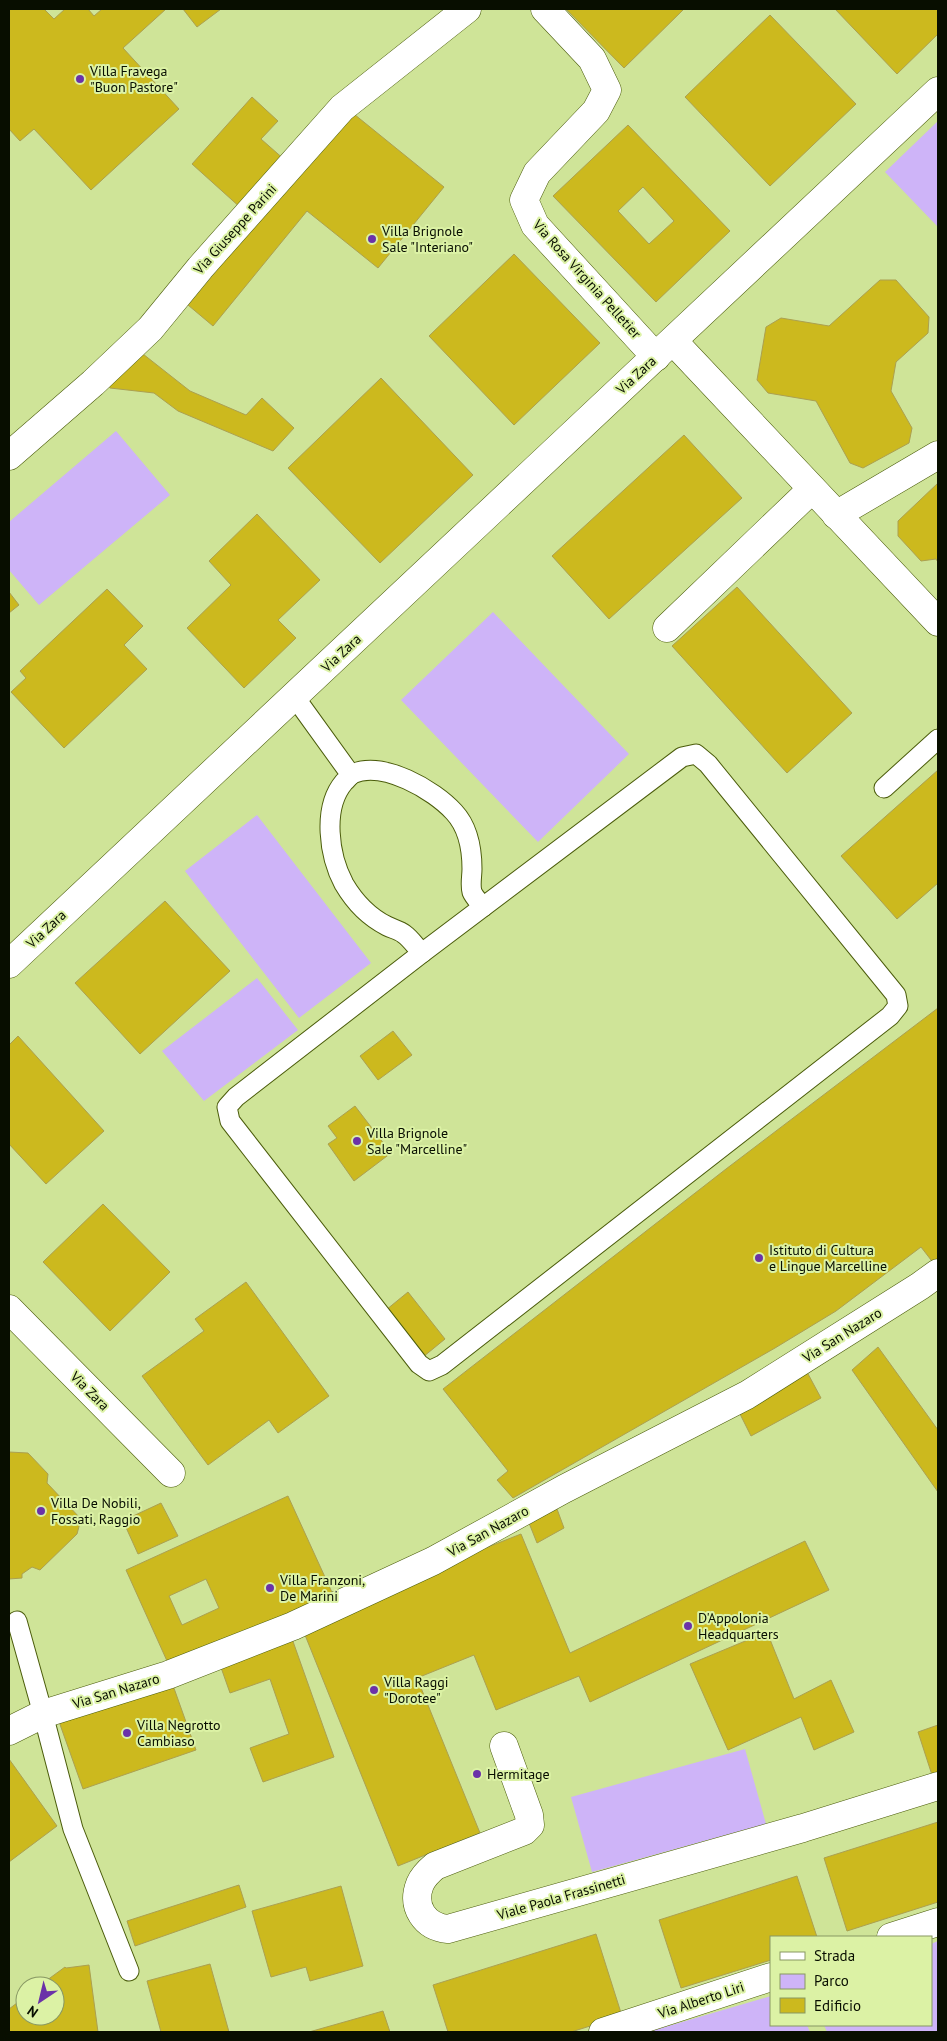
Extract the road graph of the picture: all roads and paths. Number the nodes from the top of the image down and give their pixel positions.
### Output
1 (467, 9) edge
2 (545, 9) edge
3 (938, 92) edge
4 (665, 349) junction
5 (938, 455) edge
6 (9, 456) edge
7 (812, 489) junction
8 (836, 515) junction
9 (938, 622) edge
10 (667, 628) dead end
11 (294, 696) junction
12 (938, 738) edge
13 (351, 775) junction
14 (884, 788) dead end
15 (483, 908) junction
16 (422, 954) junction
17 (9, 964) edge
18 (938, 1273) edge
19 (9, 1309) edge
20 (171, 1473) dead end
21 (17, 1621) dead end
22 (44, 1714) junction
23 (9, 1731) edge
24 (504, 1746) dead end
25 (938, 1786) edge
26 (938, 1922) edge
27 (894, 1936) edge
28 (129, 1971) dead end
29 (770, 1977) edge
30 (603, 2032) edge

1 - 6 street, Via Giuseppe Parini
2 - 4 street, Via Rosa Virginia Pelletier
3 - 4 street, Via Zara
4 - 7 street
4 - 11 street, Via Zara
5 - 8 street
7 - 8 street
7 - 10 street
8 - 9 street
11 - 13 lane
11 - 17 street, Via Zara
12 - 14 lane
13 - 15 lane
13 - 16 lane
15 - 16 lane
15 - 16 lane
18 - 22 street, Via San Nazaro
19 - 20 street, Via Zara
21 - 22 lane
22 - 23 street, Via San Nazaro
22 - 28 lane
24 - 25 street, Viale Paola Frassinetti
26 - 27 street
29 - 30 street, Via Alberto Liri

